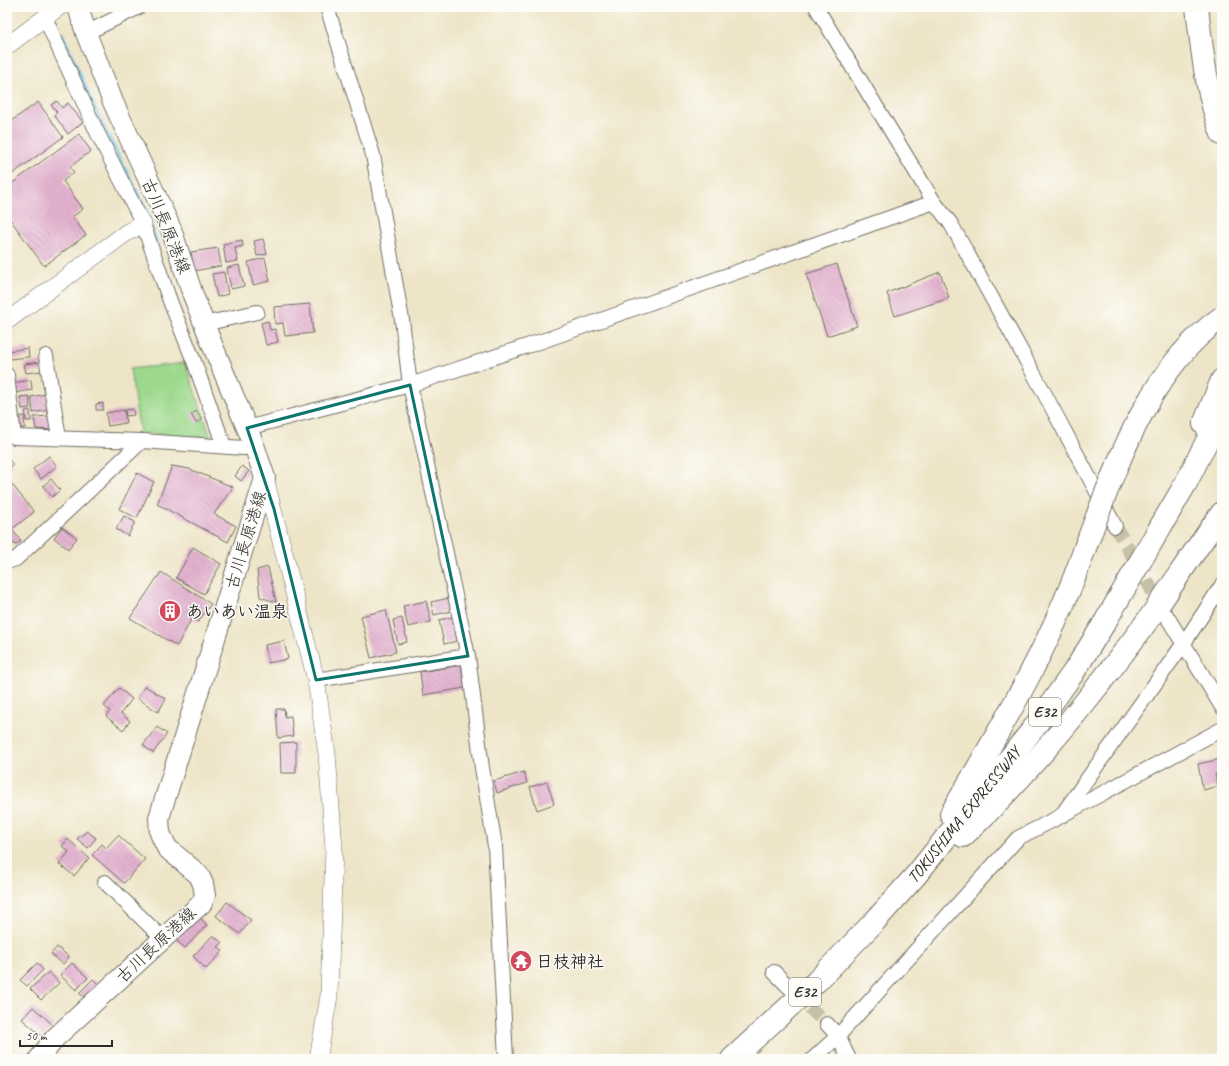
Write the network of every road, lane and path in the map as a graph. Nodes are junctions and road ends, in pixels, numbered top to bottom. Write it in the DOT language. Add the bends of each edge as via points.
graph roads {
  1 [pos="59,7"];
  2 [pos="78,7"];
  3 [pos="140,7"];
  4 [pos="327,7"];
  5 [pos="816,7"];
  6 [pos="1198,7"];
  7 [pos="45,18"];
  8 [pos="86,33"];
  9 [pos="7,46"];
  10 [pos="1222,134"];
  11 [pos="934,202"];
  12 [pos="143,224"];
  13 [pos="257,312"];
  14 [pos="1222,317"];
  15 [pos="7,320"];
  16 [pos="204,324"];
  17 [pos="46,356"];
  18 [pos="7,375"];
  19 [pos="1222,380"];
  20 [pos="410,385"];
  21 [pos="1222,411"];
  22 [pos="251,437"];
  23 [pos="59,438"];
  24 [pos="142,441"];
  25 [pos="224,446"];
  26 [pos="265,478"];
  27 [pos="1222,513"];
  28 [pos="1115,526"];
  29 [pos="1155,537"];
  30 [pos="7,562"];
  31 [pos="1222,585"];
  32 [pos="1166,615"];
  33 [pos="1184,643"];
  34 [pos="468,656"];
  35 [pos="316,680"];
  36 [pos="1222,706"];
  37 [pos="1222,729"];
  38 [pos="1061,816"];
  39 [pos="917,874"];
  40 [pos="105,882"];
  41 [pos="875,920"];
  42 [pos="163,939"];
  43 [pos="774,972"];
  44 [pos="790,988"];
  45 [pos="827,1024"];
  46 [pos="838,1036"];
  47 [pos="39,1059"];
  48 [pos="318,1059"];
  49 [pos="506,1059"];
  50 [pos="732,1059"];
  51 [pos="813,1059"];
  52 [pos="849,1059"];
  1 -- 7 [label="street"];
  2 -- 8 [label="main road, 古川長原港線"];
  3 -- 8 [label="street"];
  4 -- 20 [label="street" via="373,155 401,313"];
  5 -- 11 [label="street"];
  6 -- 10 [label="highway" via="1206,78"];
  7 -- 9 [label="street"];
  7 -- 12 [label="street" via="97,132"];
  8 -- 16 [label="main road, 古川長原港線" via="125,130 171,229"];
  11 -- 20 [label="street"];
  11 -- 28 [label="street" via="951,224 1038,380"];
  12 -- 15 [label="street" via="126,233"];
  12 -- 25 [label="street"];
  13 -- 16 [label="street"];
  14 -- 39 [label="highway, bridge" via="1175,361 1160,380 1144,409 1123,453 1076,575 1029,678"];
  16 -- 22 [label="main road, 古川長原港線"];
  17 -- 23 [label="street"];
  18 -- 23 [label="street" via="14,437"];
  19 -- 29 [label="highway, TOKUSHIMA EXPRESSWAY / E32"];
  20 -- 22 [label="street"];
  20 -- 34 [label="street"];
  21 -- 29 [label="highway, TOKUSHIMA EXPRESSWAY / E32" via="1186,483"];
  22 -- 25 [label="street" via="244,448"];
  22 -- 26 [label="main road, 古川長原港線"];
  23 -- 24 [label="street"];
  24 -- 25 [label="street"];
  24 -- 30 [label="street" via="16,559"];
  26 -- 35 [label="street"];
  26 -- 42 [label="main road, 古川長原港線" via="159,818 160,833 167,848 199,876 205,895 202,902"];
  27 -- 41 [label="highway" via="1153,612 1076,712 1025,772"];
  29 -- 39 [label="highway, TOKUSHIMA EXPRESSWAY / E32" via="1073,673 1033,729"];
  31 -- 33 [label="street"];
  32 -- 33 [label="street"];
  33 -- 36 [label="street"];
  33 -- 38 [label="street"];
  34 -- 35 [label="street"];
  34 -- 49 [label="street" via="495,846"];
  35 -- 48 [label="street" via="327,754 334,848 329,996"];
  37 -- 38 [label="street"];
  38 -- 46 [label="street" via="1018,838"];
  39 -- 41 [label="highway, TOKUSHIMA EXPRESSWAY / E32"];
  40 -- 42 [label="street"];
  41 -- 50 [label="highway, TOKUSHIMA EXPRESSWAY / E32" via="817,981"];
  42 -- 47 [label="main road, 古川長原港線" via="55,1038"];
  43 -- 44 [label="street"];
  45 -- 46 [label="street"];
  46 -- 51 [label="street"];
  46 -- 52 [label="street"];
}
